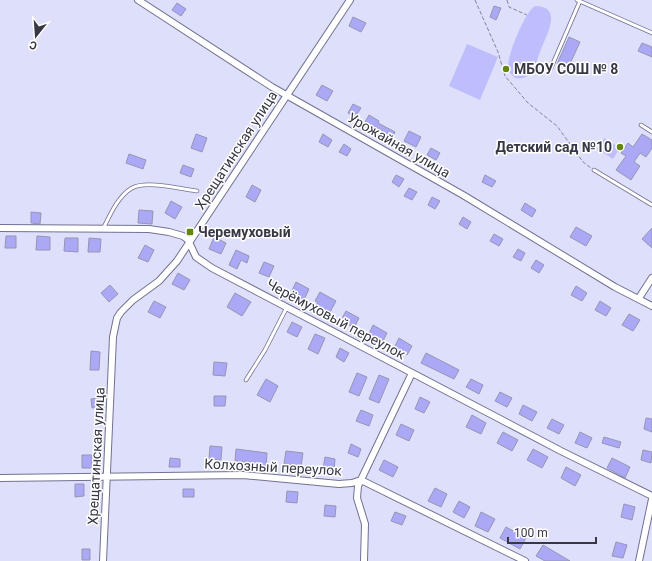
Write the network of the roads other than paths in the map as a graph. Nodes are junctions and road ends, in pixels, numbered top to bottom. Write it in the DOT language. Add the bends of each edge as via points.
graph roads {
  1 [pos="138,0"];
  2 [pos="350,0"];
  3 [pos="579,0"];
  4 [pos="652,33"];
  5 [pos="551,68"];
  6 [pos="286,94"];
  7 [pos="641,125"];
  8 [pos="652,132"];
  9 [pos="594,170"];
  10 [pos="197,191"];
  11 [pos="652,206"];
  12 [pos="0,228"];
  13 [pos="103,229"];
  14 [pos="189,244"];
  15 [pos="652,278"];
  16 [pos="639,298"];
  17 [pos="652,306"];
  18 [pos="287,307"];
  19 [pos="412,372"];
  20 [pos="246,380"];
  21 [pos="107,476"];
  22 [pos="0,478"];
  23 [pos="361,480"];
  24 [pos="652,497"];
  25 [pos="103,561"];
  26 [pos="364,561"];
  27 [pos="525,561"];
  28 [pos="639,561"];
  1 -- 6 [label="street, Урожайная улица" via="211,49"];
  2 -- 6 [label="street, Хрещатинская улица"];
  3 -- 4 [label="lane"];
  3 -- 5 [label="lane"];
  6 -- 14 [label="street, Хрещатинская улица"];
  6 -- 16 [label="street, Урожайная улица" via="463,195 615,287"];
  7 -- 8 [label="lane"];
  9 -- 11 [label="lane"];
  10 -- 13 [label="lane" via="149,185 132,188 123,196"];
  12 -- 13 [label="street, Черёмуховый переулок"];
  13 -- 14 [label="street, Черёмуховый переулок" via="149,229 169,232 183,236"];
  14 -- 18 [label="street, Черёмуховый переулок" via="202,262"];
  14 -- 21 [label="street, Хрещатинская улица" via="170,271 133,300 117,318 113,337"];
  15 -- 16 [label="street"];
  16 -- 17 [label="street, Урожайная улица"];
  18 -- 19 [label="street, Черёмуховый переулок"];
  18 -- 20 [label="lane"];
  19 -- 23 [label="street"];
  19 -- 24 [label="street, Черёмуховый переулок"];
  21 -- 22 [label="street, Колхозный переулок"];
  21 -- 23 [label="street, Колхозный переулок" via="243,474 339,484"];
  21 -- 25 [label="street, Хрещатинская улица"];
  23 -- 26 [label="street" via="357,492 365,524"];
  23 -- 27 [label="street, Колхозный переулок"];
  24 -- 28 [label="street"];
}
